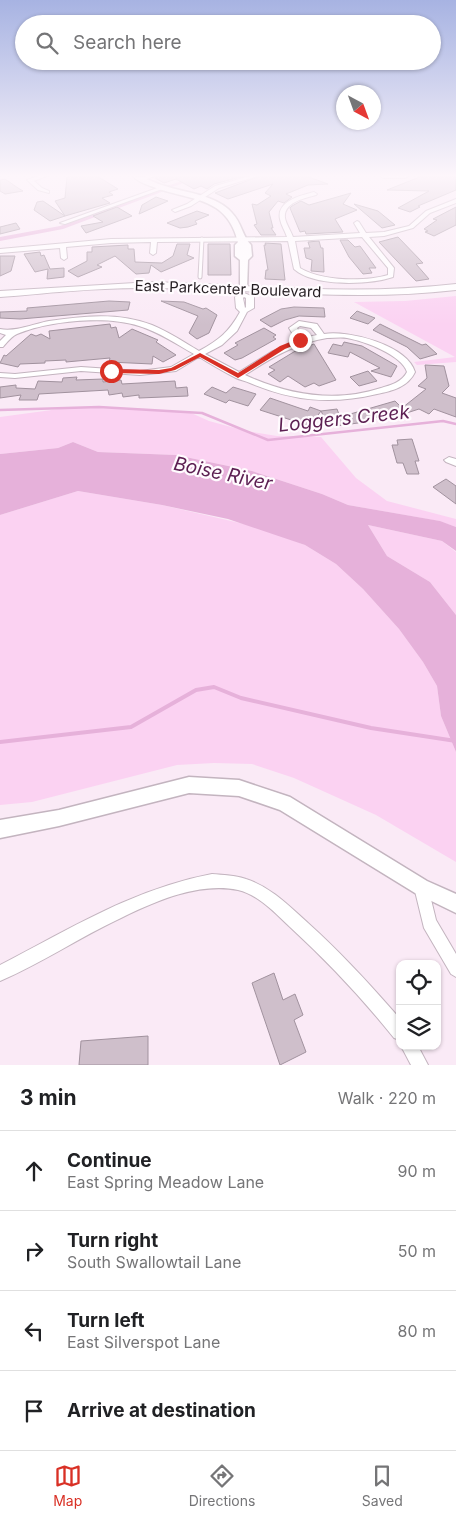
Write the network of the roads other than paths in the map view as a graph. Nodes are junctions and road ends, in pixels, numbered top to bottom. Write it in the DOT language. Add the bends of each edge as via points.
graph roads {
  1 [pos="239,226"];
  2 [pos="286,226"];
  3 [pos="358,226"];
  4 [pos="413,226"];
  5 [pos="364,235"];
  6 [pos="202,239"];
  7 [pos="291,239"];
  8 [pos="154,240"];
  9 [pos="242,240"];
  10 [pos="63,245"];
  11 [pos="0,251"];
  12 [pos="153,253"];
  13 [pos="64,258"];
  14 [pos="200,277"];
  15 [pos="456,287"];
  16 [pos="244,291"];
  17 [pos="0,294"];
  18 [pos="0,331"];
  19 [pos="11,334"];
  20 [pos="322,336"];
  21 [pos="300,340"];
  22 [pos="0,345"];
  23 [pos="200,355"];
  24 [pos="0,375"];
  25 [pos="238,376"];
  26 [pos="0,829"];
  27 [pos="422,887"];
  28 [pos="456,904"];
  29 [pos="456,969"];
  30 [pos="0,973"];
  31 [pos="396,1027"];
  32 [pos="411,1050"];
  33 [pos="420,1065"];
  1 -- 9 [label="street"];
  2 -- 7 [label="street"];
  3 -- 5 [label="street"];
  4 -- 5 [label="street" via="391,233"];
  5 -- 7 [label="street"];
  5 -- 7 [label="street" via="391,268 391,276 377,280 304,275 297,270"];
  6 -- 8 [label="street"];
  6 -- 9 [label="street"];
  6 -- 14 [label="lane"];
  7 -- 9 [label="street"];
  8 -- 10 [label="street"];
  8 -- 12 [label="street"];
  9 -- 16 [label="street" via="247,245 248,256 244,258"];
  10 -- 11 [label="street"];
  10 -- 13 [label="street"];
  15 -- 16 [label="main road, East Parkcenter Boulevard" via="394,294"];
  16 -- 17 [label="main road, East Parkcenter Boulevard" via="151,285"];
  16 -- 23 [label="street" via="250,297 250,308 244,311 234,329 220,343"];
  18 -- 19 [label="street"];
  19 -- 22 [label="street"];
  19 -- 23 [label="street" via="38,325 129,321 160,330"];
  20 -- 21 [label="street"];
  20 -- 21 [label="street" via="309,324 299,323 293,328"];
  20 -- 25 [label="street" via="359,338 378,345 410,366 409,377 402,383 364,396 341,400 309,398 252,383"];
  21 -- 25 [label="street"];
  23 -- 24 [label="street" via="159,372 81,369"];
  23 -- 25 [label="street"];
  26 -- 27 [label="street" via="59,818 189,785 239,788 284,803"];
  27 -- 28 [label="street"];
  27 -- 29 [label="street" via="430,923"];
  30 -- 31 [label="street" via="145,898 212,881 236,882 258,890 298,924 371,995"];
  32 -- 33 [label="street"];
}
